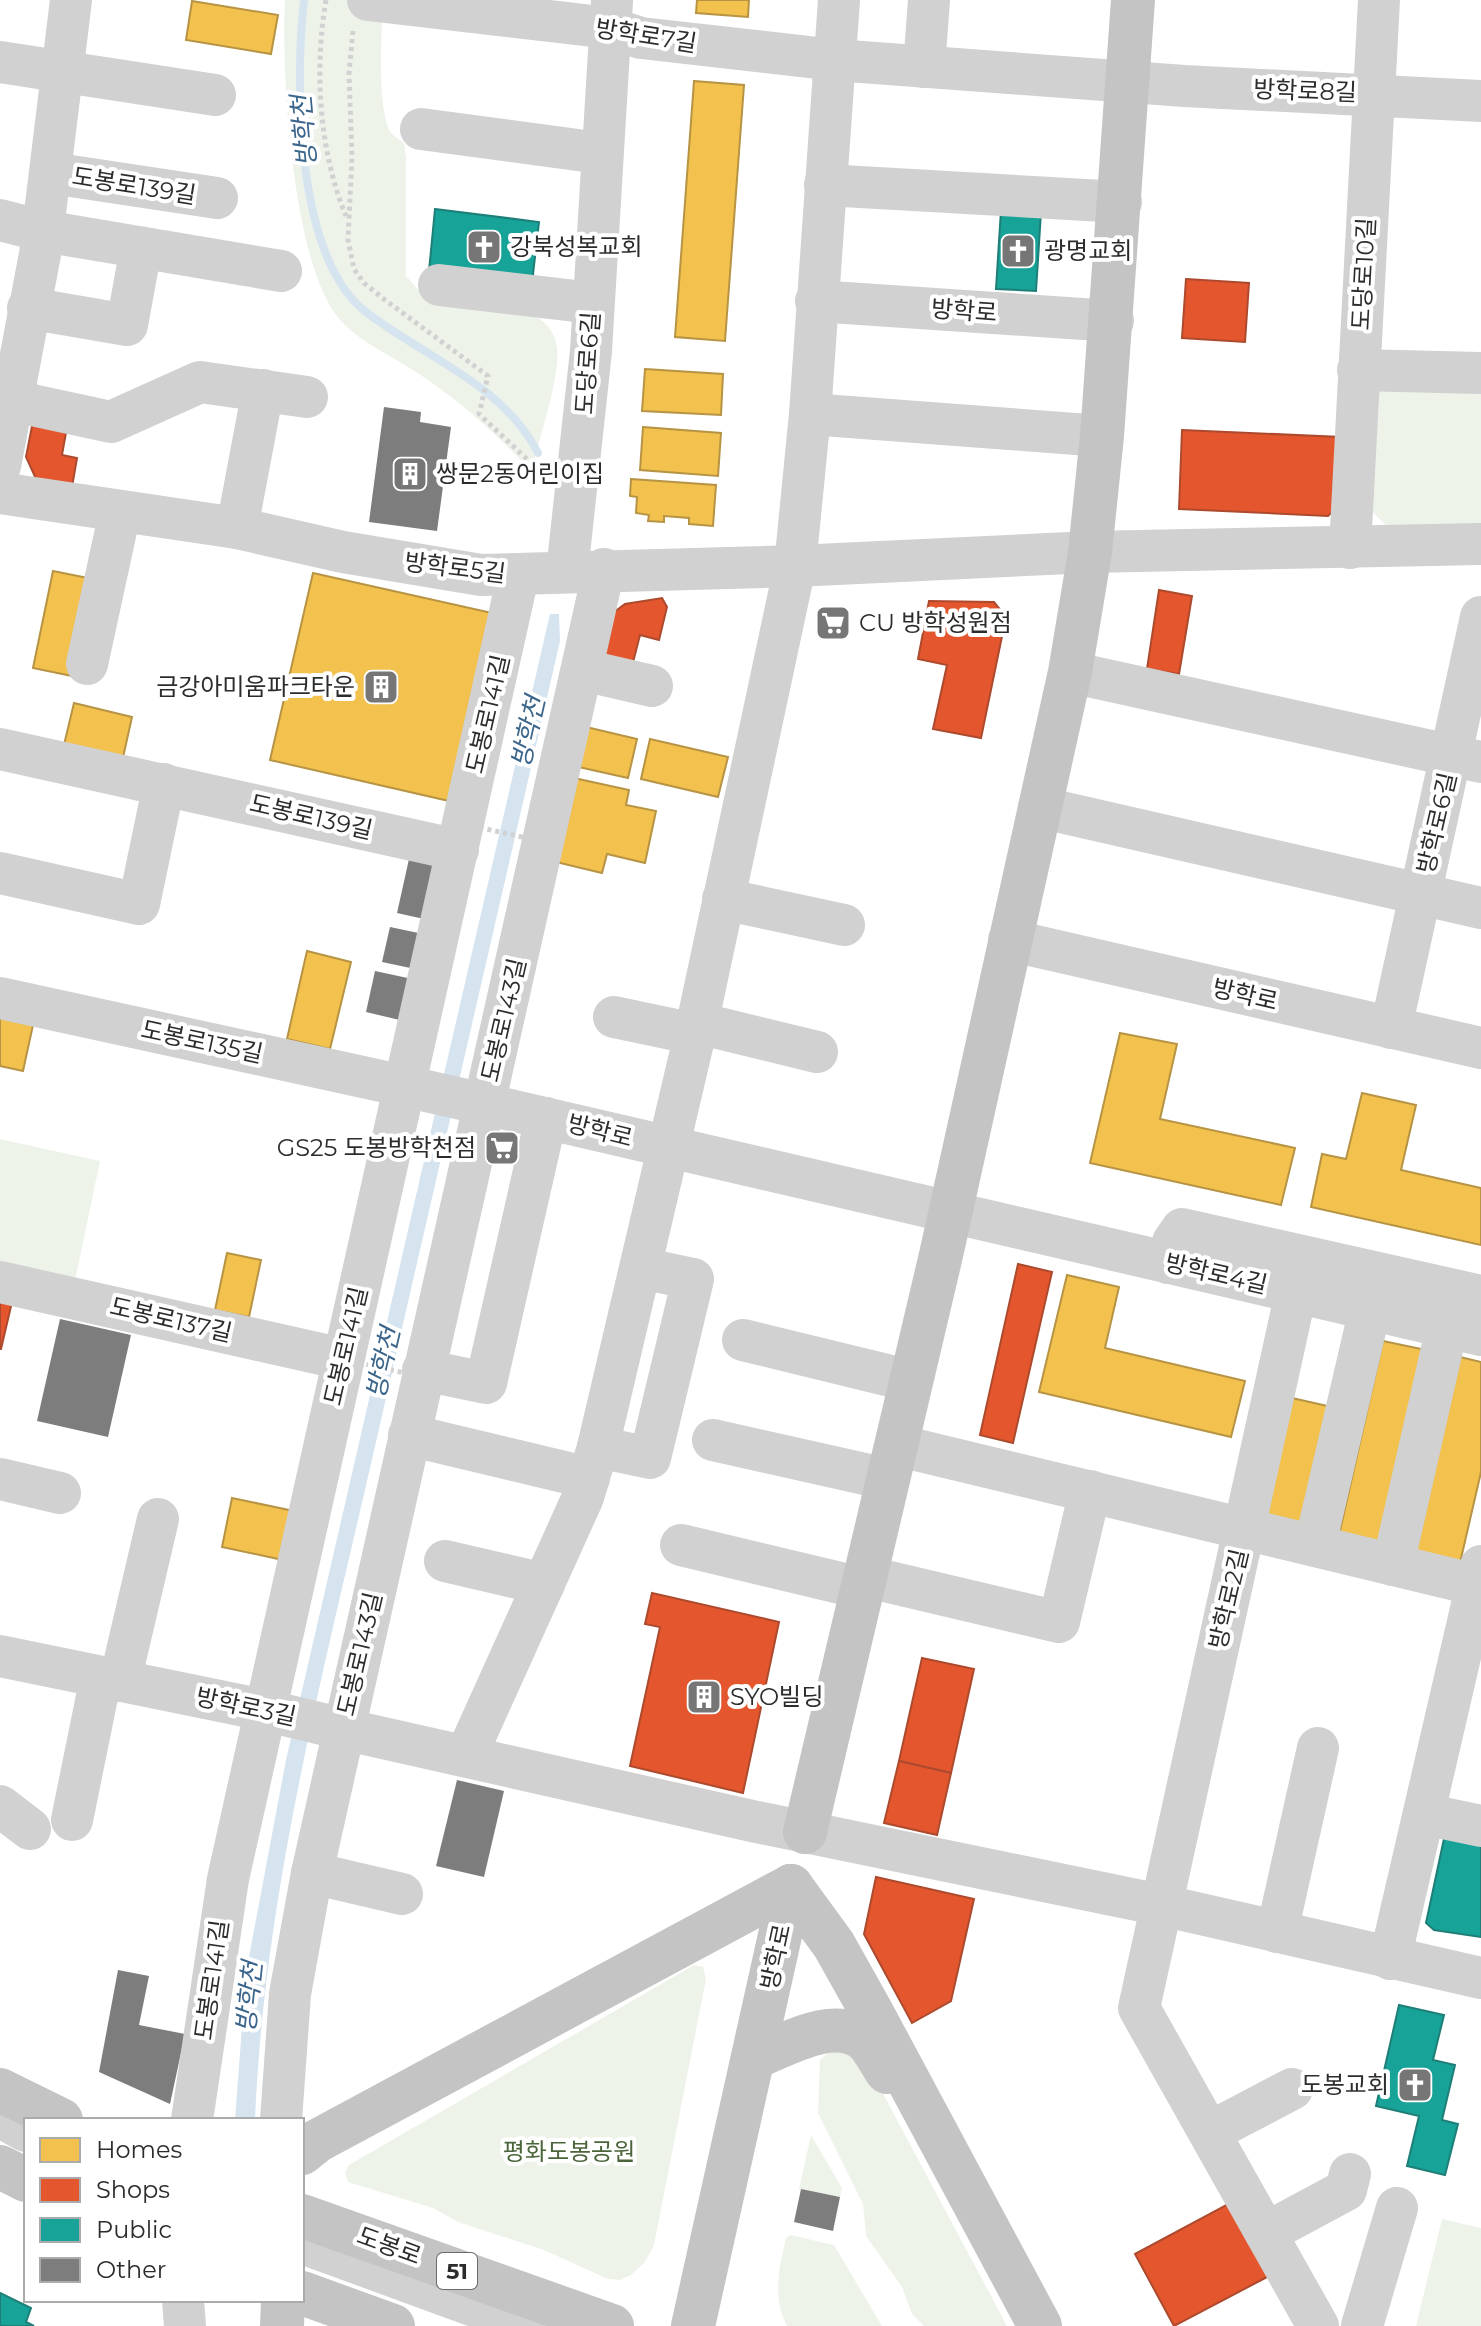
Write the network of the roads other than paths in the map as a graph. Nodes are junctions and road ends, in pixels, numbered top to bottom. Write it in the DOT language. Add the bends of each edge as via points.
graph roads {
  1 [pos="71,0"];
  2 [pos="839,0"];
  3 [pos="929,0"];
  4 [pos="1133,0"];
  5 [pos="1379,0"];
  6 [pos="360,14"];
  7 [pos="611,14"];
  8 [pos="835,60"];
  9 [pos="0,62"];
  10 [pos="924,67"];
  11 [pos="64,72"];
  12 [pos="1129,82"];
  13 [pos="1374,93"];
  14 [pos="215,95"];
  15 [pos="1481,101"];
  16 [pos="421,129"];
  17 [pos="600,153"];
  18 [pos="51,173"];
  19 [pos="825,185"];
  20 [pos="217,198"];
  21 [pos="1121,202"];
  22 [pos="0,220"];
  23 [pos="43,231"];
  24 [pos="141,248"];
  25 [pos="281,271"];
  26 [pos="439,285"];
  27 [pos="816,301"];
  28 [pos="593,303"];
  29 [pos="28,308"];
  30 [pos="1113,321"];
  31 [pos="1358,370"];
  32 [pos="1481,373"];
  33 [pos="263,390"];
  34 [pos="6,394"];
  35 [pos="307,397"];
  36 [pos="810,414"];
  37 [pos="1102,436"];
  38 [pos="0,466"];
  39 [pos="0,493"];
  40 [pos="120,512"];
  41 [pos="237,528"];
  42 [pos="1481,544"];
  43 [pos="1350,548"];
  44 [pos="1090,552"];
  45 [pos="795,566"];
  46 [pos="585,570"];
  47 [pos="516,589"];
  48 [pos="1481,617"];
  49 [pos="87,664"];
  50 [pos="583,670"];
  51 [pos="1070,672"];
  52 [pos="652,686"];
  53 [pos="0,749"];
  54 [pos="1467,759"];
  55 [pos="164,784"];
  56 [pos="1039,807"];
  57 [pos="461,837"];
  58 [pos="0,873"];
  59 [pos="1421,894"];
  60 [pos="723,899"];
  61 [pos="1481,908"];
  62 [pos="844,925"];
  63 [pos="1009,940"];
  64 [pos="0,998"];
  65 [pos="614,1017"];
  66 [pos="1391,1028"];
  67 [pos="696,1029"];
  68 [pos="1481,1048"];
  69 [pos="817,1052"];
  70 [pos="404,1086"];
  71 [pos="484,1104"];
  72 [pos="546,1118"];
  73 [pos="669,1149"];
  74 [pos="950,1213"];
  75 [pos="1168,1263"];
  76 [pos="0,1282"];
  77 [pos="1296,1292"];
  78 [pos="1481,1296"];
  79 [pos="1370,1309"];
  80 [pos="1464,1331"];
  81 [pos="743,1340"];
  82 [pos="343,1359"];
  83 [pos="422,1373"];
  84 [pos="911,1381"];
  85 [pos="409,1435"];
  86 [pos="713,1440"];
  87 [pos="593,1462"];
  88 [pos="892,1462"];
  89 [pos="0,1479"];
  90 [pos="1090,1491"];
  91 [pos="60,1493"];
  92 [pos="158,1519"];
  93 [pos="1244,1529"];
  94 [pos="681,1545"];
  95 [pos="1315,1545"];
  96 [pos="445,1561"];
  97 [pos="1393,1565"];
  98 [pos="1480,1579"];
  99 [pos="862,1582"];
  100 [pos="544,1584"];
  101 [pos="0,1656"];
  102 [pos="111,1679"];
  103 [pos="1465,1708"];
  104 [pos="264,1710"];
  105 [pos="343,1729"];
  106 [pos="1318,1748"];
  107 [pos="466,1756"];
  108 [pos="1424,1814"];
  109 [pos="72,1820"];
  110 [pos="1481,1826"];
  111 [pos="805,1832"];
  112 [pos="312,1873"];
  113 [pos="791,1886"];
  114 [pos="402,1894"];
  115 [pos="1161,1905"];
  116 [pos="1277,1932"];
  117 [pos="1390,1959"];
  118 [pos="1481,1978"];
  119 [pos="753,2058"];
  120 [pos="1292,2089"];
  121 [pos="0,2090"];
  122 [pos="0,2117"];
  123 [pos="57,2118"];
  124 [pos="192,2118"];
  125 [pos="281,2118"];
  126 [pos="0,2130"];
  127 [pos="24,2130"];
  128 [pos="1210,2132"];
  129 [pos="24,2141"];
  130 [pos="304,2151"];
  131 [pos="0,2167"];
  132 [pos="1350,2174"];
  133 [pos="24,2179"];
  134 [pos="1397,2208"];
  135 [pos="304,2217"];
  136 [pos="1266,2233"];
  137 [pos="304,2244"];
  138 [pos="304,2261"];
  139 [pos="304,2294"];
  140 [pos="183,2302"];
  141 [pos="283,2302"];
  142 [pos="185,2326"];
  143 [pos="282,2326"];
  144 [pos="393,2326"];
  145 [pos="489,2326"];
  146 [pos="529,2326"];
  147 [pos="612,2326"];
  148 [pos="693,2326"];
  149 [pos="1023,2326"];
  150 [pos="1040,2326"];
  151 [pos="1318,2326"];
  152 [pos="1362,2326"];
  1 -- 11 [label="street, 도봉로139길"];
  2 -- 8 [label="street"];
  3 -- 10 [label="street"];
  4 -- 12 [label="main road, 방학로"];
  5 -- 13 [label="street, 도당로10길"];
  6 -- 7 [label="street, 방학로7길"];
  7 -- 8 [label="street, 방학로7길" via="641,38"];
  7 -- 17 [label="street, 도당로6길"];
  8 -- 10 [label="street, 방학로7길"];
  8 -- 19 [label="street"];
  9 -- 11 [label="street"];
  10 -- 12 [label="street, 방학로7길"];
  11 -- 14 [label="street"];
  11 -- 18 [label="street, 도봉로139길"];
  12 -- 13 [label="street, 방학로8길"];
  12 -- 21 [label="main road, 방학로"];
  13 -- 15 [label="street, 방학로8길"];
  13 -- 31 [label="street, 도당로10길"];
  16 -- 17 [label="street"];
  17 -- 28 [label="street, 도당로6길"];
  18 -- 20 [label="street, 도봉로139길"];
  18 -- 23 [label="street, 도봉로139길"];
  19 -- 21 [label="street"];
  19 -- 27 [label="street"];
  21 -- 30 [label="main road, 방학로"];
  22 -- 23 [label="street"];
  23 -- 24 [label="street"];
  23 -- 29 [label="street, 도봉로139길"];
  24 -- 25 [label="street"];
  24 -- 29 [label="street" via="127,325"];
  26 -- 28 [label="street"];
  27 -- 30 [label="street, 방학로"];
  27 -- 36 [label="street"];
  28 -- 46 [label="street, 도당로6길" via="585,411"];
  29 -- 34 [label="street, 도봉로139길"];
  30 -- 37 [label="main road, 방학로"];
  31 -- 32 [label="street"];
  31 -- 43 [label="street, 도당로10길"];
  33 -- 34 [label="street" via="200,382 111,422"];
  33 -- 35 [label="street"];
  33 -- 41 [label="street"];
  34 -- 38 [label="street, 도봉로139길"];
  36 -- 37 [label="street"];
  36 -- 45 [label="street"];
  37 -- 44 [label="main road, 방학로"];
  39 -- 40 [label="street, 방학로5길"];
  40 -- 41 [label="street, 방학로5길"];
  40 -- 49 [label="street"];
  41 -- 47 [label="street, 방학로5길" via="481,575"];
  42 -- 43 [label="street"];
  43 -- 44 [label="street"];
  44 -- 45 [label="street, 방학로5길"];
  44 -- 51 [label="main road, 방학로"];
  45 -- 46 [label="street, 방학로5길"];
  45 -- 60 [label="street"];
  46 -- 47 [label="street, 방학로5길"];
  46 -- 50 [label="street, 도봉로143길"];
  47 -- 57 [label="street, 도봉로141길"];
  48 -- 54 [label="street, 방학로6길"];
  50 -- 52 [label="street"];
  50 -- 71 [label="street, 도봉로143길"];
  51 -- 54 [label="street"];
  51 -- 56 [label="main road, 방학로"];
  53 -- 55 [label="street, 도봉로139길"];
  54 -- 59 [label="street, 방학로6길"];
  55 -- 57 [label="street, 도봉로139길"];
  55 -- 58 [label="street" via="139,904"];
  56 -- 59 [label="street"];
  56 -- 63 [label="main road, 방학로"];
  57 -- 70 [label="street, 도봉로141길"];
  59 -- 61 [label="street"];
  59 -- 66 [label="street, 방학로6길"];
  60 -- 62 [label="street"];
  60 -- 67 [label="street"];
  63 -- 66 [label="street, 방학로"];
  63 -- 74 [label="main road, 방학로"];
  64 -- 70 [label="street, 도봉로135길"];
  65 -- 67 [label="street"];
  66 -- 68 [label="street, 방학로"];
  67 -- 69 [label="street"];
  67 -- 73 [label="street"];
  70 -- 71 [label="street, 도봉로135길, bridge"];
  70 -- 82 [label="street, 도봉로141길"];
  71 -- 72 [label="street, 방학로"];
  71 -- 83 [label="street, 도봉로143길"];
  72 -- 73 [label="street, 방학로"];
  72 -- 83 [label="street" via="486,1383"];
  73 -- 74 [label="street, 방학로"];
  73 -- 87 [label="street"];
  74 -- 75 [label="street, 방학로4길"];
  74 -- 84 [label="main road, 방학로"];
  75 -- 77 [label="street, 방학로4길"];
  75 -- 78 [label="street" via="1182,1229"];
  76 -- 82 [label="street, 도봉로137길"];
  77 -- 79 [label="street, 방학로4길"];
  77 -- 93 [label="street, 방학로2길"];
  79 -- 80 [label="street, 방학로4길"];
  79 -- 95 [label="street"];
  80 -- 97 [label="street"];
  81 -- 84 [label="street"];
  82 -- 104 [label="street, 도봉로141길"];
  83 -- 85 [label="street, 도봉로143길"];
  84 -- 88 [label="main road, 방학로"];
  85 -- 87 [label="street"];
  85 -- 105 [label="street, 도봉로143길"];
  86 -- 88 [label="street"];
  87 -- 100 [label="street"];
  88 -- 90 [label="street"];
  88 -- 99 [label="main road, 방학로"];
  89 -- 91 [label="street"];
  90 -- 93 [label="street"];
  90 -- 99 [label="street" via="1059,1622"];
  92 -- 102 [label="street"];
  93 -- 95 [label="street"];
  93 -- 115 [label="street, 방학로2길"];
  94 -- 99 [label="street"];
  95 -- 97 [label="street"];
  96 -- 100 [label="street"];
  97 -- 98 [label="street"];
  98 -- 103 [label="street"];
  99 -- 111 [label="main road, 방학로"];
  100 -- 107 [label="street"];
  101 -- 102 [label="street, 방학로3길"];
  102 -- 104 [label="street, 방학로3길"];
  102 -- 109 [label="street"];
  103 -- 108 [label="street"];
  104 -- 105 [label="street, 방학로3길, bridge"];
  104 -- 124 [label="street, 도봉로141길" via="228,1879"];
  105 -- 107 [label="street, 방학로3길"];
  105 -- 112 [label="street, 도봉로143길"];
  106 -- 116 [label="street"];
  107 -- 111 [label="street, 방학로3길"];
  108 -- 110 [label="street"];
  108 -- 117 [label="street"];
  111 -- 113 [label="street, 방학로"];
  111 -- 115 [label="street"];
  112 -- 114 [label="street"];
  112 -- 125 [label="street, 도봉로143길" via="290,1994"];
  113 -- 119 [label="main road, 방학로"];
  113 -- 130 [label="main road"];
  113 -- 150 [label="main road" via="834,1945"];
  115 -- 116 [label="street"];
  115 -- 128 [label="street, 방학로2길" via="1139,2008"];
  116 -- 117 [label="street"];
  117 -- 118 [label="street"];
  119 -- 148 [label="main road, 방학로"];
  119 -- 149 [label="main road" via="835,2030 866,2041"];
  120 -- 128 [label="street"];
  121 -- 123 [label="main road"];
  122 -- 127 [label="street"];
  126 -- 129 [label="street"];
  128 -- 136 [label="street, 방학로2길"];
  131 -- 133 [label="main road"];
  132 -- 136 [label="street" via="1346,2190"];
  134 -- 152 [label="street"];
  135 -- 147 [label="main road, 도봉로 / 51"];
  136 -- 151 [label="street, 방학로2길"];
  137 -- 146 [label="street"];
  138 -- 145 [label="street"];
  139 -- 144 [label="main road"];
  140 -- 142 [label="street"];
  141 -- 143 [label="main road"];
}
